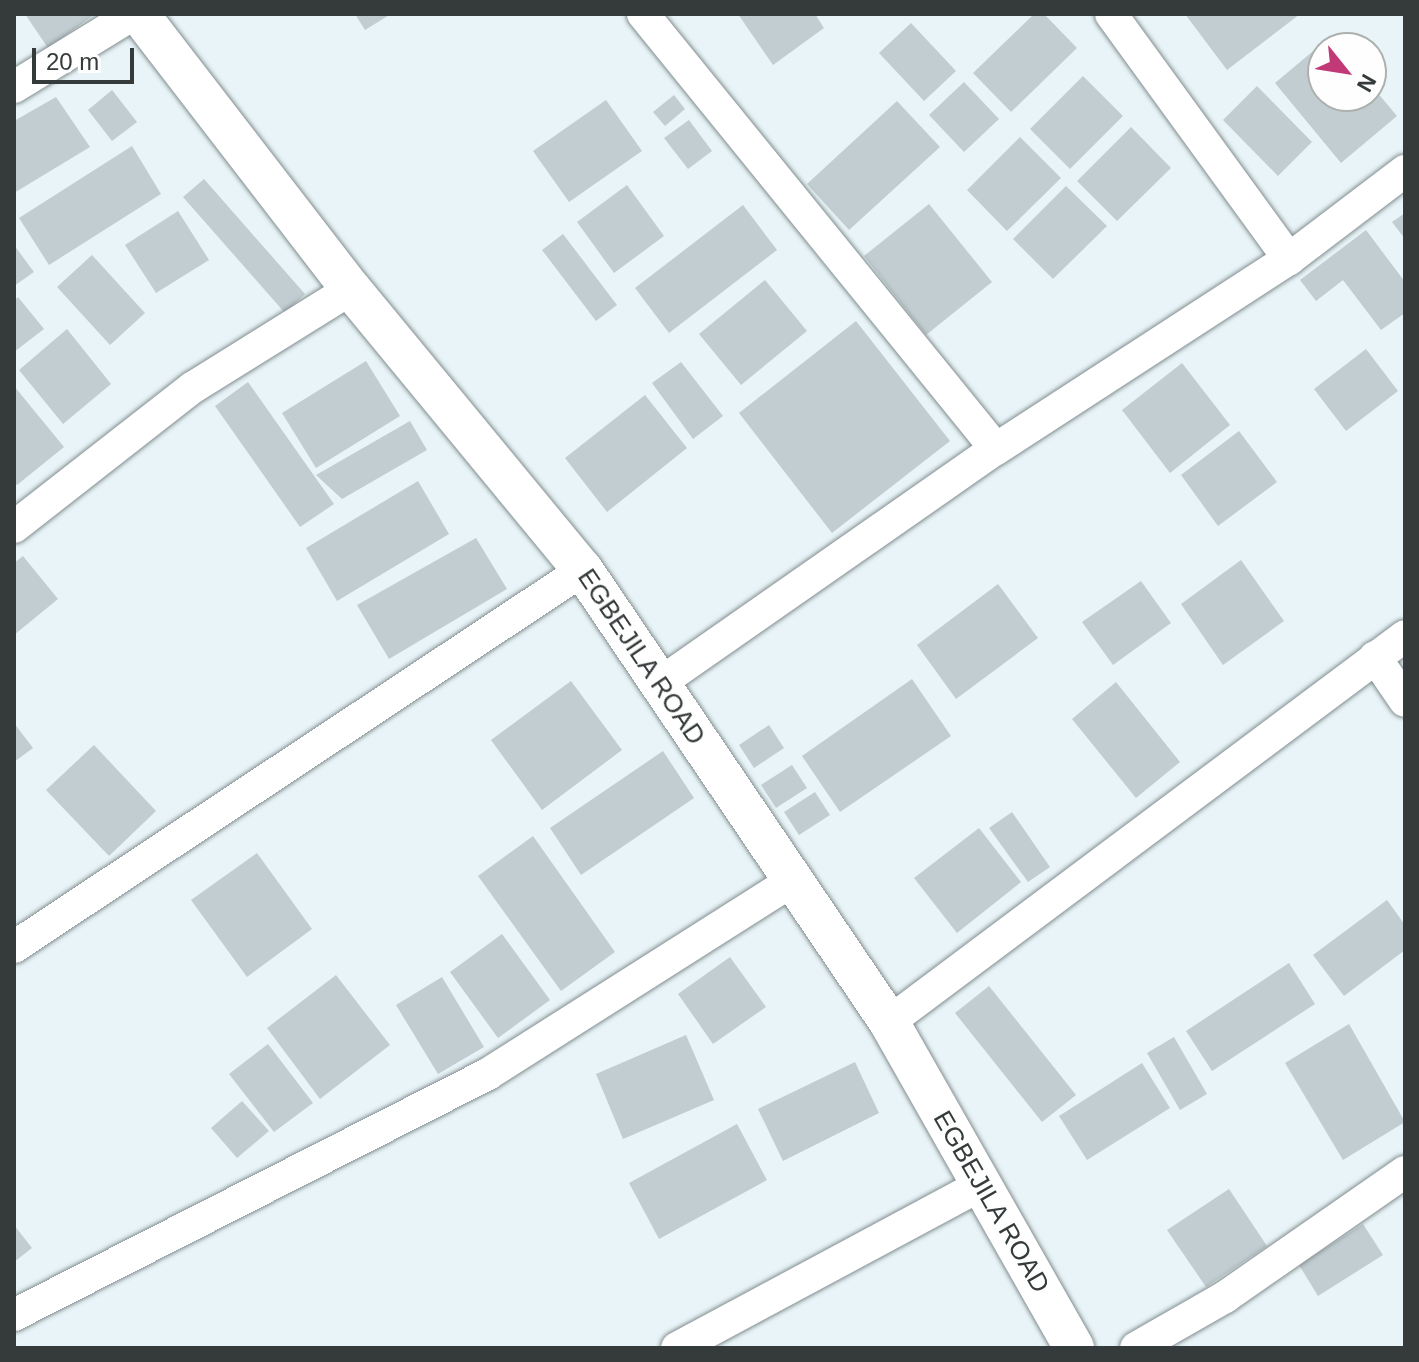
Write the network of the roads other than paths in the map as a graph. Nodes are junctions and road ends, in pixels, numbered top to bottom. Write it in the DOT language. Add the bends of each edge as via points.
graph roads {
  1 [pos="136,14"];
  2 [pos="643,14"];
  3 [pos="1111,14"];
  4 [pos="14,87"];
  5 [pos="1405,171"];
  6 [pos="1289,259"];
  7 [pos="351,289"];
  8 [pos="996,449"];
  9 [pos="14,527"];
  10 [pos="583,570"];
  11 [pos="1405,636"];
  12 [pos="1375,657"];
  13 [pos="660,683"];
  14 [pos="1405,701"];
  15 [pos="790,882"];
  16 [pos="14,947"];
  17 [pos="889,1022"];
  18 [pos="1405,1172"];
  19 [pos="981,1185"];
  20 [pos="14,1315"];
  21 [pos="677,1348"];
  22 [pos="1074,1348"];
  23 [pos="1136,1348"];
  1 -- 4 [label="street"];
  1 -- 7 [label="street, EGBEJILA ROAD"];
  2 -- 8 [label="street"];
  3 -- 6 [label="street"];
  5 -- 6 [label="street"];
  6 -- 8 [label="street"];
  7 -- 9 [label="street" via="192,388"];
  7 -- 10 [label="street, EGBEJILA ROAD"];
  8 -- 13 [label="street"];
  10 -- 13 [label="street, EGBEJILA ROAD"];
  10 -- 16 [label="street"];
  11 -- 12 [label="street"];
  12 -- 14 [label="street"];
  12 -- 17 [label="street"];
  13 -- 15 [label="street, EGBEJILA ROAD"];
  15 -- 17 [label="street, EGBEJILA ROAD"];
  15 -- 20 [label="street" via="488,1074"];
  17 -- 19 [label="street, EGBEJILA ROAD"];
  18 -- 23 [label="street" via="1225,1297"];
  19 -- 21 [label="street"];
  19 -- 22 [label="street, EGBEJILA ROAD"];
}
